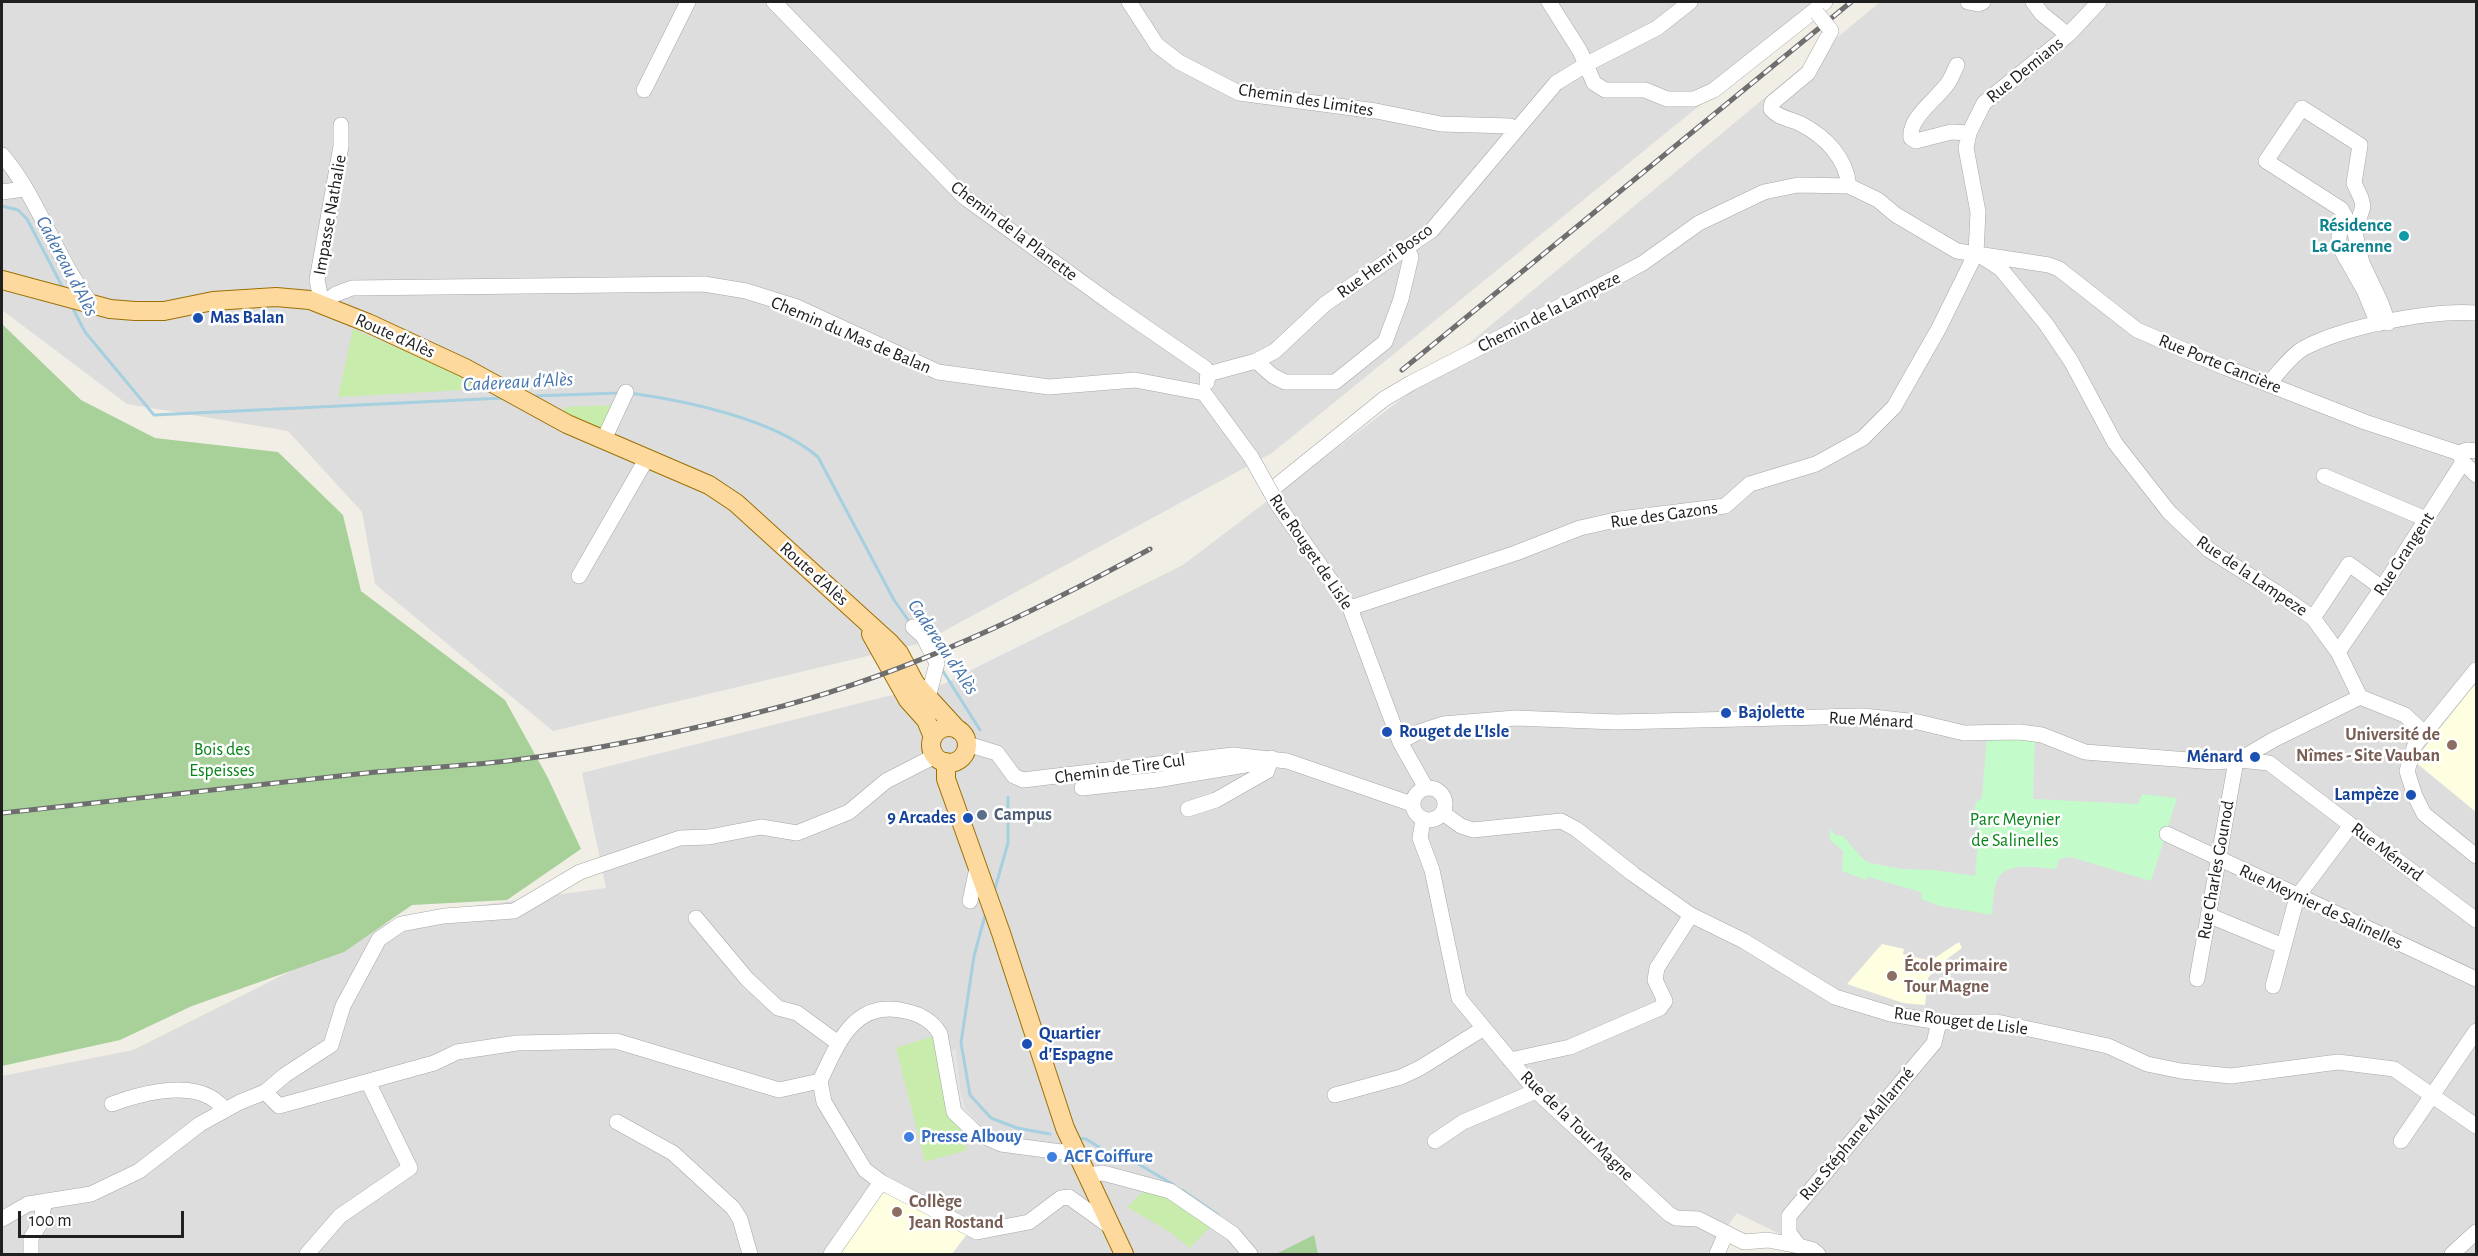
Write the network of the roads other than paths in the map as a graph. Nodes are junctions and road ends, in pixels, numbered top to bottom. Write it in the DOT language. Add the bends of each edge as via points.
graph roads {
  1 [pos="688,2"];
  2 [pos="774,2"];
  3 [pos="1130,2"];
  4 [pos="1549,2"];
  5 [pos="1690,2"];
  6 [pos="1968,2"];
  7 [pos="1983,2"];
  8 [pos="2033,2"];
  9 [pos="2099,2"];
  10 [pos="1819,8"];
  11 [pos="2068,34"];
  12 [pos="1587,64"];
  13 [pos="1957,65"];
  14 [pos="644,90"];
  15 [pos="341,125"];
  16 [pos="1516,129"];
  17 [pos="1969,133"];
  18 [pos="2,155"];
  19 [pos="1849,186"];
  20 [pos="24,189"];
  21 [pos="2,192"];
  22 [pos="1407,248"];
  23 [pos="1976,253"];
  24 [pos="2,280"];
  25 [pos="84,301"];
  26 [pos="322,304"];
  27 [pos="2476,313"];
  28 [pos="2383,323"];
  29 [pos="1256,361"];
  30 [pos="1208,374"];
  31 [pos="2268,384"];
  32 [pos="626,392"];
  33 [pos="1204,393"];
  34 [pos="604,439"];
  35 [pos="2476,451"];
  36 [pos="647,458"];
  37 [pos="2461,458"];
  38 [pos="2476,475"];
  39 [pos="2324,476"];
  40 [pos="1270,491"];
  41 [pos="2426,519"];
  42 [pos="579,576"];
  43 [pos="2382,588"];
  44 [pos="1350,608"];
  45 [pos="861,617"];
  46 [pos="2313,618"];
  47 [pos="913,627"];
  48 [pos="2338,652"];
  49 [pos="2476,670"];
  50 [pos="2360,697"];
  51 [pos="928,698"];
  52 [pos="2424,733"];
  53 [pos="963,737"];
  54 [pos="1400,742"];
  55 [pos="2261,747"];
  56 [pos="938,752"];
  57 [pos="1271,758"];
  58 [pos="2237,761"];
  59 [pos="2269,763"];
  60 [pos="1082,788"];
  61 [pos="1425,788"];
  62 [pos="1412,804"];
  63 [pos="1188,809"];
  64 [pos="1443,813"];
  65 [pos="1422,820"];
  66 [pos="2351,825"];
  67 [pos="2167,834"];
  68 [pos="2476,856"];
  69 [pos="2218,859"];
  70 [pos="979,873"];
  71 [pos="2297,897"];
  72 [pos="970,901"];
  73 [pos="1691,915"];
  74 [pos="2208,915"];
  75 [pos="696,918"];
  76 [pos="2476,920"];
  77 [pos="2283,946"];
  78 [pos="2197,979"];
  79 [pos="2476,979"];
  80 [pos="2272,986"];
  81 [pos="1939,1022"];
  82 [pos="1484,1028"];
  83 [pos="2476,1031"];
  84 [pos="838,1043"];
  85 [pos="1510,1060"];
  86 [pos="820,1081"];
  87 [pos="368,1082"];
  88 [pos="266,1092"];
  89 [pos="1536,1092"];
  90 [pos="1335,1095"];
  91 [pos="2432,1095"];
  92 [pos="112,1104"];
  93 [pos="225,1109"];
  94 [pos="617,1122"];
  95 [pos="2476,1126"];
  96 [pos="1435,1141"];
  97 [pos="2402,1141"];
  98 [pos="1074,1149"];
  99 [pos="1087,1175"];
  100 [pos="881,1182"];
  101 [pos="45,1201"];
  102 [pos="2,1219"];
  103 [pos="1112,1228"];
  104 [pos="2476,1232"];
  105 [pos="1726,1233"];
  106 [pos="1799,1246"];
  107 [pos="31,1254"];
  108 [pos="306,1254"];
  109 [pos="750,1254"];
  110 [pos="831,1254"];
  111 [pos="1124,1254"];
  112 [pos="1250,1254"];
  113 [pos="1717,1254"];
  114 [pos="1818,1254"];
  115 [pos="2452,1254"];
  1 -- 14 [label="street"];
  2 -- 30 [label="street, Chemin de la Planette" via="964,197 1205,368"];
  3 -- 16 [label="street, Chemin des Limites" via="1157,45 1179,62 1239,93 1441,124"];
  4 -- 12 [label="street"];
  5 -- 12 [label="street" via="1657,28"];
  6 -- 7 [label="street"];
  8 -- 11 [label="street"];
  9 -- 11 [label="street, Rue Demians"];
  10 -- 12 [label="street" via="1714,90 1694,99 1667,99 1645,90 1605,90 1594,83"];
  10 -- 19 [label="street, bridge" via="1831,31 1808,73 1772,103 1771,109 1820,136 1847,169"];
  11 -- 17 [label="street, Rue Demians" via="1984,103"];
  12 -- 16 [label="street, Rue Henri Bosco" via="1556,83"];
  13 -- 17 [label="street" via="1948,83 1916,121 1911,138 1916,141 1951,132"];
  15 -- 26 [label="street, Impasse Nathalie" via="341,146 317,280"];
  16 -- 22 [label="street, Rue Henri Bosco" via="1432,230"];
  17 -- 23 [label="street, Rue Demians" via="1966,148 1978,212"];
  18 -- 20 [label="street"];
  19 -- 23 [label="street" via="1957,251"];
  19 -- 40 [label="street, Chemin de la Lampeze" via="1798,185 1764,192 1699,223 1643,263 1383,399"];
  20 -- 21 [label="street"];
  20 -- 25 [label="street"];
  22 -- 29 [label="street, Rue Henri Bosco" via="1324,304 1275,351"];
  22 -- 29 [label="street" via="1411,257 1385,342 1335,382 1285,382"];
  23 -- 31 [label="street, Rue Porte Cancière" via="2059,269 2138,330"];
  23 -- 44 [label="street, Rue des Gazons" via="1894,407 1863,438 1816,464 1750,484 1725,506 1580,528"];
  23 -- 46 [label="street, Rue de la Lampeze" via="2001,269 2046,324 2071,361 2115,443 2169,512 2209,550"];
  24 -- 25 [label="main road, Route d'Alès"];
  25 -- 26 [label="main road, Route d'Alès" via="135,311 276,297"];
  26 -- 33 [label="street, Chemin du Mas de Balan" via="352,288 704,284 746,291 797,307 938,372 1049,387 1135,380"];
  26 -- 34 [label="main road, Route d'Alès" via="465,368 567,424"];
  27 -- 28 [label="street"];
  28 -- 28 [label="street" via="2381,303 2362,263 2355,233 2363,206 2354,183 2360,145 2302,108 2266,161 2341,209 2345,216 2339,246"];
  28 -- 31 [label="street" via="2359,327 2302,349"];
  29 -- 30 [label="street, Rue Henri Bosco"];
  30 -- 33 [label="street"];
  31 -- 37 [label="street, Rue Porte Cancière"];
  32 -- 34 [label="street"];
  33 -- 40 [label="street, Rue Rouget de Lisle, bridge" via="1251,457"];
  34 -- 36 [label="main road, Route d'Alès"];
  35 -- 37 [label="street, Rue Porte Cancière" via="2467,450"];
  36 -- 42 [label="street"];
  36 -- 45 [label="main road, Route d'Alès" via="709,485 736,503"];
  37 -- 38 [label="street"];
  37 -- 41 [label="street, Rue Grangent"];
  39 -- 41 [label="street"];
  40 -- 44 [label="street, Rue Rouget de Lisle, bridge"];
  41 -- 43 [label="street, Rue Grangent"];
  43 -- 46 [label="street" via="2349,564"];
  43 -- 48 [label="street, Rue Grangent"];
  44 -- 54 [label="street, Rue Rouget de Lisle"];
  45 -- 51 [label="main road, Route d'Alès" via="898,652"];
  45 -- 56 [label="main road, Route d'Alès" via="908,700 926,720"];
  46 -- 48 [label="street, Rue de la Lampeze"];
  47 -- 51 [label="street" via="937,663"];
  48 -- 50 [label="street, Rue de la Lampeze"];
  49 -- 52 [label="street"];
  50 -- 52 [label="street" via="2405,715"];
  50 -- 55 [label="street"];
  51 -- 53 [label="main road, Route d'Alès"];
  52 -- 68 [label="street" via="2415,745 2407,771 2415,796 2424,814"];
  53 -- 56 [label="main road" via="961,758"];
  53 -- 56 [label="main road" via="947,728 937,733"];
  53 -- 57 [label="street, Chemin de Tire Cul" via="998,753 1014,776 1030,781 1233,755"];
  54 -- 58 [label="street, Rue Ménard" via="1443,724 1515,718 1616,722 1863,716 1918,722 1964,733 2042,735 2085,752"];
  54 -- 61 [label="street, Rue Rouget de Lisle"];
  55 -- 58 [label="street"];
  55 -- 59 [label="street, Rue Ménard"];
  56 -- 70 [label="main road, Route d'Alès"];
  56 -- 88 [label="street" via="886,781 849,812 797,833 761,827 680,838 580,872 514,911 444,916 401,924 380,939 343,1006 331,1045"];
  57 -- 60 [label="street" via="1258,764"];
  57 -- 62 [label="street, Chemin de Tire Cul"];
  57 -- 63 [label="street" via="1267,771 1216,800"];
  58 -- 59 [label="street, Rue Ménard"];
  58 -- 69 [label="street, Rue Charles Gounod"];
  59 -- 66 [label="street, Rue Ménard"];
  61 -- 62 [label="street" via="1416,794"];
  61 -- 64 [label="street" via="1442,795"];
  62 -- 65 [label="street"];
  64 -- 65 [label="street" via="1432,820"];
  64 -- 73 [label="street, Rue Rouget de Lisle" via="1473,830 1561,821"];
  65 -- 82 [label="street, Rue de la Tour Magne" via="1420,838 1432,870 1459,998"];
  66 -- 71 [label="street"];
  66 -- 76 [label="street, Rue Ménard"];
  67 -- 69 [label="street, Rue Meynier de Salinelles"];
  69 -- 71 [label="street, Rue Meynier de Salinelles"];
  69 -- 74 [label="street, Rue Charles Gounod"];
  70 -- 72 [label="street"];
  70 -- 98 [label="main road, Route d'Alès"];
  71 -- 77 [label="street"];
  71 -- 79 [label="street, Rue Meynier de Salinelles"];
  73 -- 81 [label="street, Rue Rouget de Lisle" via="1744,941 1835,997 1891,1014"];
  73 -- 85 [label="street" via="1656,968 1655,980 1665,1001 1660,1008 1570,1047"];
  74 -- 77 [label="street"];
  74 -- 78 [label="street, Rue Charles Gounod"];
  75 -- 84 [label="street" via="747,979 778,1008 797,1014"];
  77 -- 80 [label="street"];
  81 -- 91 [label="street, Rue Rouget de Lisle" via="1997,1022 2108,1046 2147,1064 2191,1072 2231,1076 2338,1062 2394,1069"];
  81 -- 106 [label="street, Rue Stéphane Mallarmé" via="1934,1043 1789,1216 1789,1233"];
  82 -- 85 [label="street, Rue de la Tour Magne"];
  82 -- 90 [label="street" via="1401,1077"];
  83 -- 91 [label="street"];
  84 -- 86 [label="street"];
  84 -- 98 [label="street" via="848,1027 874,1010 891,1008 926,1018 940,1034 954,1112 976,1133 1000,1144 1061,1152"];
  85 -- 89 [label="street, Rue de la Tour Magne"];
  86 -- 87 [label="street" via="779,1090 616,1041 517,1042 456,1052 434,1063"];
  86 -- 100 [label="street" via="824,1102 845,1139 865,1170"];
  87 -- 88 [label="street" via="279,1106"];
  87 -- 108 [label="street" via="410,1168 340,1216"];
  88 -- 93 [label="street"];
  89 -- 96 [label="street" via="1463,1122"];
  89 -- 105 [label="street, Rue de la Tour Magne" via="1669,1214 1698,1219"];
  91 -- 95 [label="street, Rue Rouget de Lisle"];
  91 -- 97 [label="street"];
  92 -- 93 [label="street" via="150,1092 189,1091 210,1097"];
  93 -- 101 [label="street" via="138,1171 91,1194"];
  94 -- 109 [label="street" via="673,1153 733,1208"];
  98 -- 99 [label="main road, Route d'Alès"];
  99 -- 103 [label="main road, Route d'Alès"];
  99 -- 112 [label="street" via="1103,1173 1170,1191 1233,1234"];
  100 -- 103 [label="street" via="976,1232 1029,1222 1061,1198 1069,1197"];
  100 -- 110 [label="street"];
  101 -- 102 [label="street" via="28,1204"];
  101 -- 107 [label="street" via="40,1224 31,1238"];
  103 -- 111 [label="main road, Route d'Alès"];
  104 -- 115 [label="street"];
  105 -- 106 [label="street, Rue de la Tour Magne" via="1744,1242 1768,1240"];
  105 -- 113 [label="street"];
  106 -- 114 [label="street, Rue de la Tour Magne"];
}
